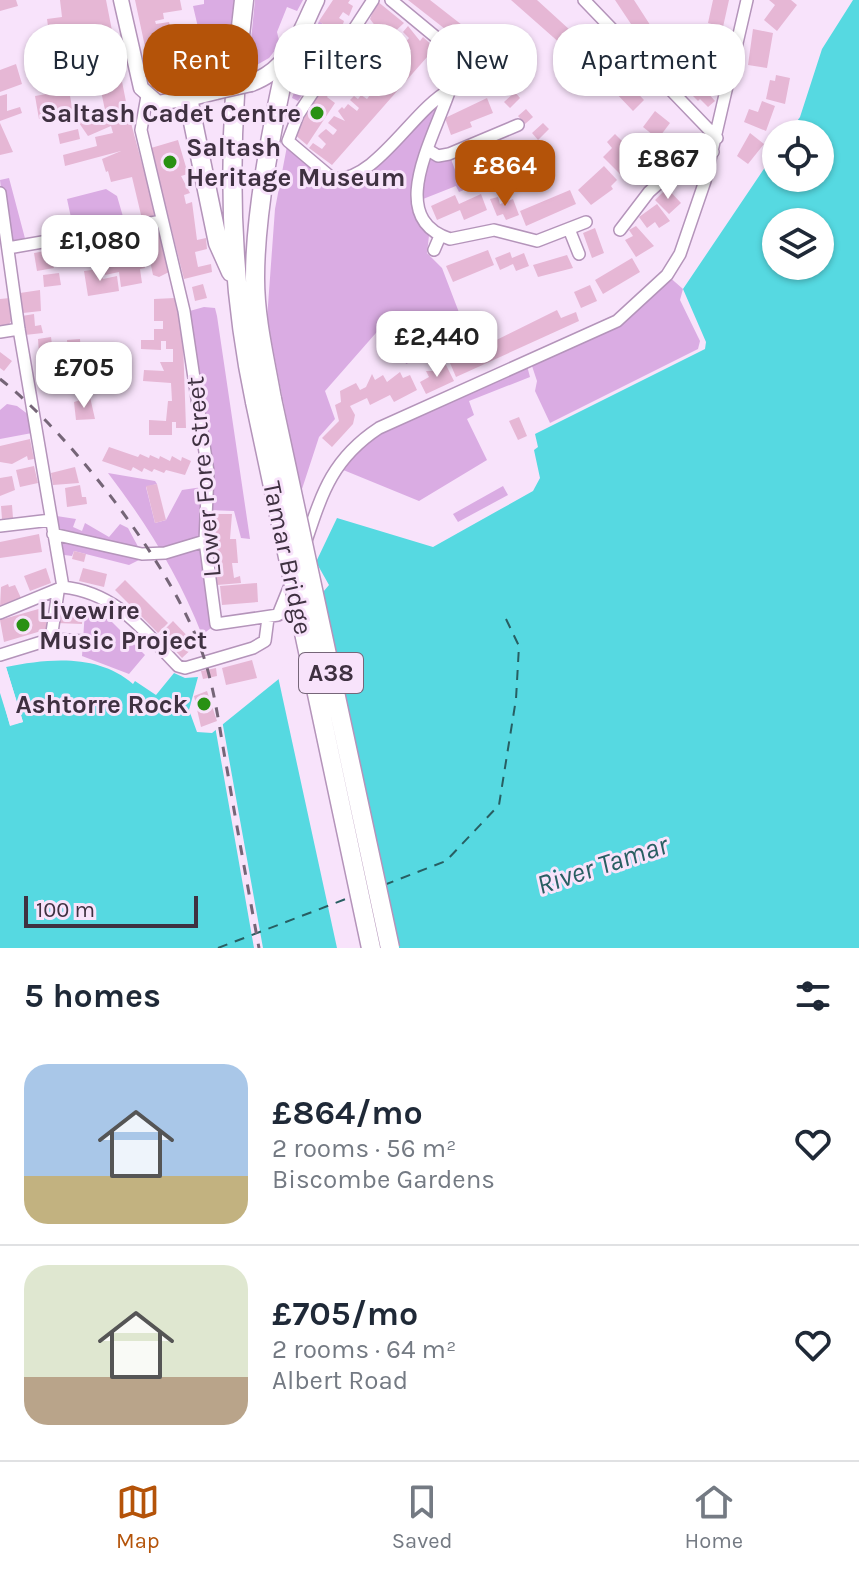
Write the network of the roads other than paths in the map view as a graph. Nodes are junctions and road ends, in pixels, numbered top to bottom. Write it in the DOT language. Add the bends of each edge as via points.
graph roads {
  1 [pos="121,0"];
  2 [pos="244,0"];
  3 [pos="316,0"];
  4 [pos="373,0"];
  5 [pos="391,0"];
  6 [pos="584,0"];
  7 [pos="747,0"];
  8 [pos="304,24"];
  9 [pos="427,31"];
  10 [pos="143,87"];
  11 [pos="258,87"];
  12 [pos="147,96"];
  13 [pos="196,96"];
  14 [pos="278,96"];
  15 [pos="439,96"];
  16 [pos="448,96"];
  17 [pos="188,98"];
  18 [pos="275,109"];
  19 [pos="518,125"];
  20 [pos="717,138"];
  21 [pos="428,150"];
  22 [pos="713,152"];
  23 [pos="0,193"];
  24 [pos="162,221"];
  25 [pos="586,222"];
  26 [pos="569,229"];
  27 [pos="618,229"];
  28 [pos="440,236"];
  29 [pos="434,250"];
  30 [pos="6,254"];
  31 [pos="579,254"];
  32 [pos="236,282"];
  33 [pos="19,329"];
  34 [pos="0,332"];
  35 [pos="264,400"];
  36 [pos="51,520"];
  37 [pos="0,526"];
  38 [pos="53,534"];
  39 [pos="205,541"];
  40 [pos="61,590"];
  41 [pos="0,613"];
  42 [pos="268,618"];
  43 [pos="51,639"];
  44 [pos="83,641"];
  45 [pos="0,655"];
  46 [pos="371,948"];
  47 [pos="390,948"];
  1 -- 10 [label="street"];
  2 -- 32 [label="highway, A38" via="234,128"];
  3 -- 8 [label="main road"];
  4 -- 15 [label="street" via="298,115 288,141 333,179 342,179 381,155"];
  5 -- 9 [label="street"];
  6 -- 20 [label="street"];
  7 -- 20 [label="street"];
  11 -- 18 [label="highway" via="268,92"];
  12 -- 17 [label="street" via="158,103"];
  12 -- 24 [label="street, Lower Fore Street" via="141,130"];
  13 -- 17 [label="main road, bridge"];
  14 -- 18 [label="highway, A38"];
  16 -- 21 [label="street"];
  17 -- 32 [label="highway, A38" via="218,243"];
  18 -- 35 [label="highway, A38" via="255,279"];
  19 -- 21 [label="street" via="449,154 438,156"];
  20 -- 22 [label="street"];
  21 -- 28 [label="street" via="416,197 423,218"];
  22 -- 27 [label="street" via="696,150"];
  22 -- 42 [label="street" via="680,254 630,313 379,428 354,445 326,487 278,615"];
  23 -- 30 [label="street"];
  24 -- 30 [label="street"];
  24 -- 39 [label="street, Lower Fore Street" via="194,364 208,472"];
  25 -- 26 [label="street"];
  26 -- 28 [label="street" via="537,241 494,230 450,239"];
  26 -- 31 [label="street"];
  28 -- 29 [label="street"];
  30 -- 33 [label="street"];
  32 -- 35 [label="highway, A38"];
  33 -- 34 [label="street"];
  33 -- 36 [label="street"];
  35 -- 46 [label="highway, Tamar Bridge / A38, bridge"];
  35 -- 47 [label="highway, A38, bridge"];
  36 -- 37 [label="street"];
  36 -- 38 [label="street"];
  38 -- 39 [label="street" via="142,554"];
  38 -- 40 [label="street"];
  39 -- 42 [label="street, Lower Fore Street" via="216,624"];
  40 -- 41 [label="street"];
  40 -- 42 [label="street" via="99,597 125,610 178,666 193,668 253,648 265,641"];
  40 -- 43 [label="street"];
  43 -- 44 [label="street"];
  43 -- 45 [label="street"];
}
